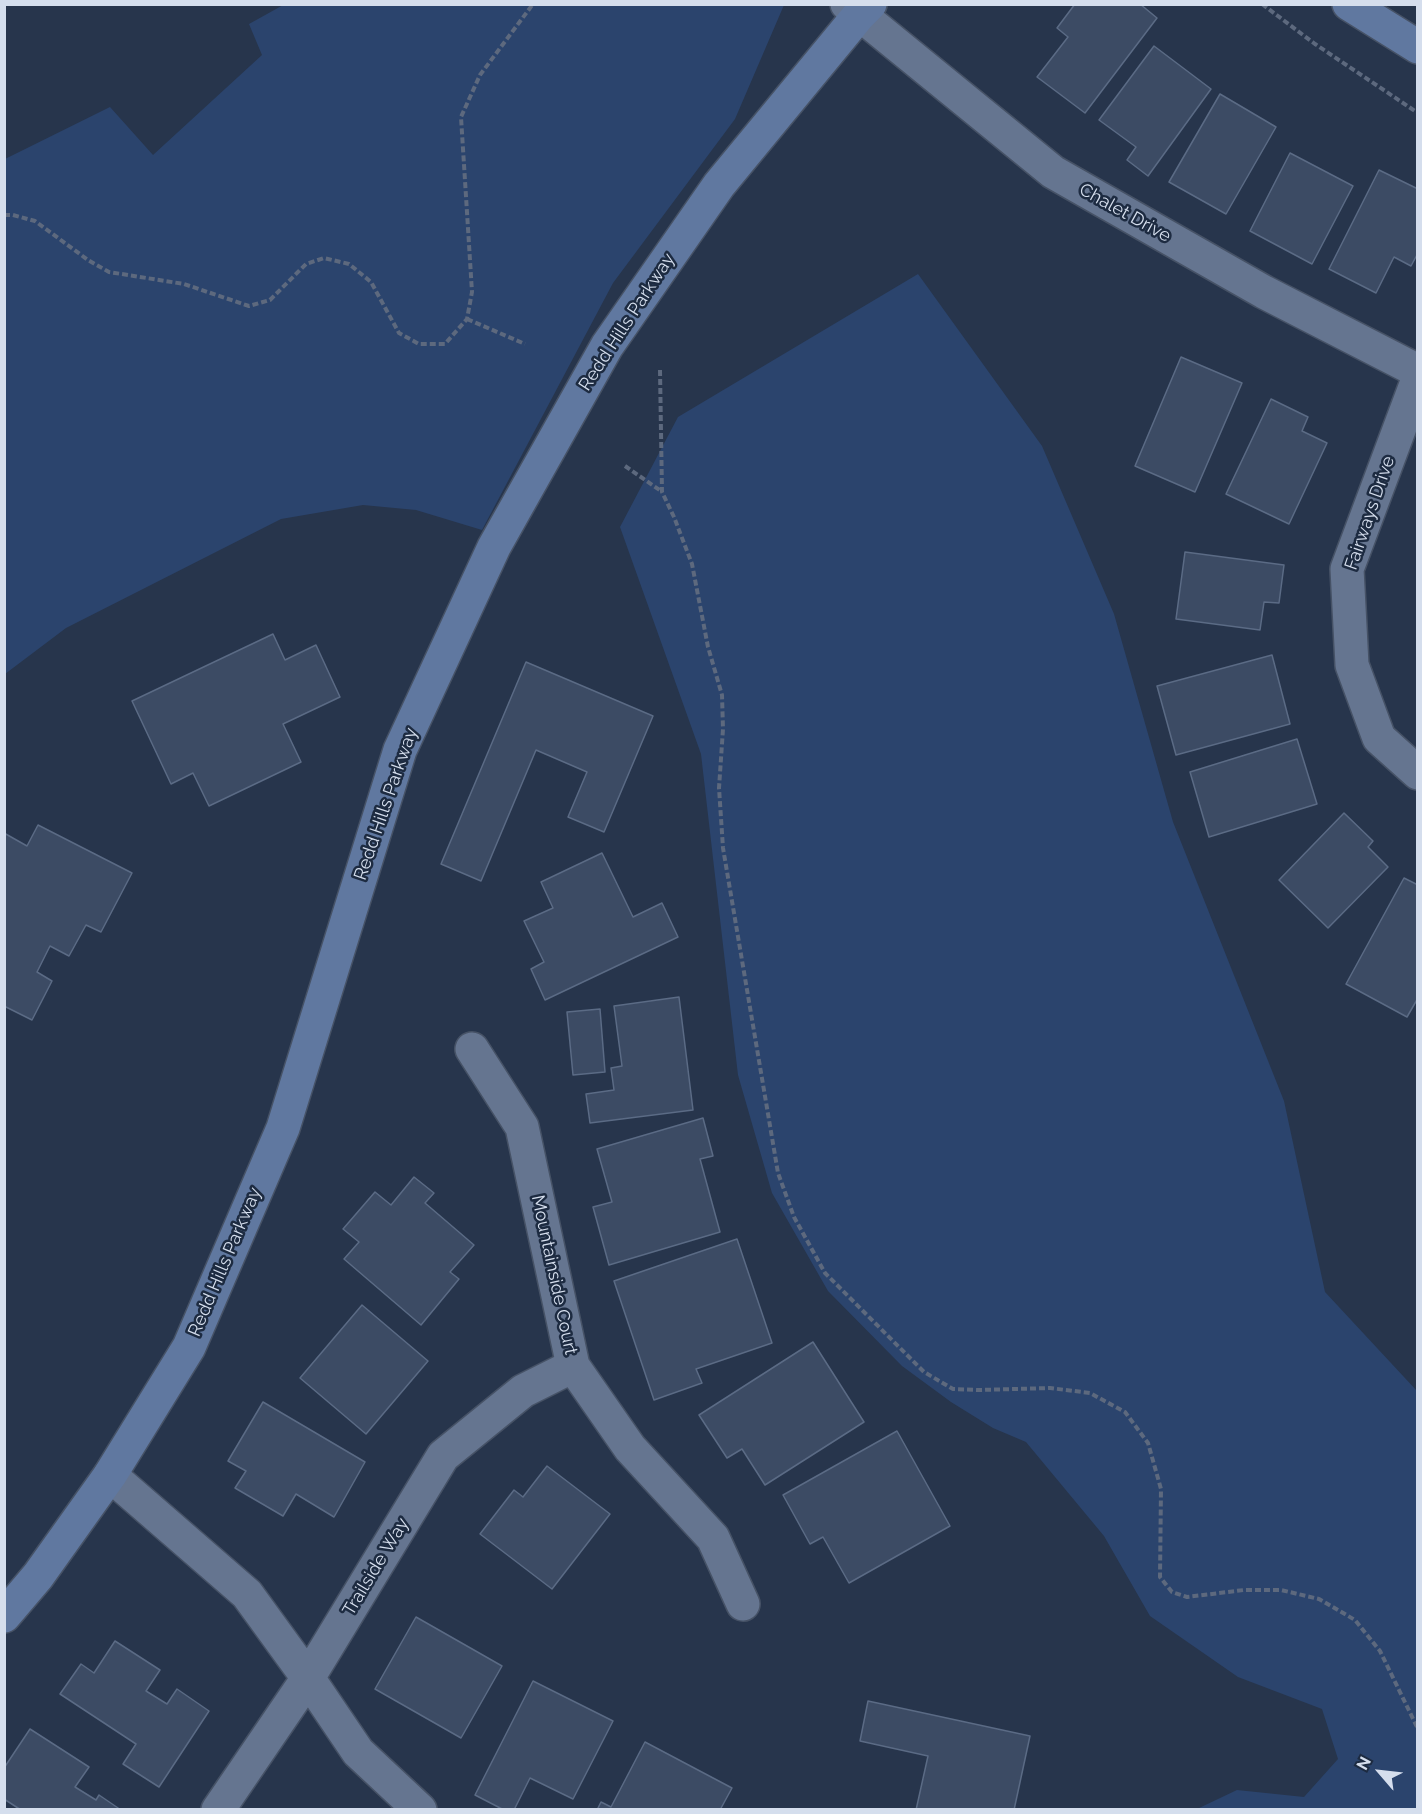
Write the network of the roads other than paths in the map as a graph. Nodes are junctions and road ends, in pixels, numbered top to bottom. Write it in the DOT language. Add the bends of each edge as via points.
graph roads {
  1 [pos="1349,4"];
  2 [pos="859,8"];
  3 [pos="1418,47"];
  4 [pos="1418,371"];
  5 [pos="1418,379"];
  6 [pos="1418,772"];
  7 [pos="472,1049"];
  8 [pos="573,1366"];
  9 [pos="111,1475"];
  10 [pos="742,1604"];
  11 [pos="4,1616"];
  12 [pos="308,1678"];
  13 [pos="218,1809"];
  14 [pos="420,1809"];
  1 -- 3 [label="street"];
  2 -- 4 [label="street, Chalet Drive" via="1053,172 1264,292"];
  2 -- 9 [label="street, Redd Hills Parkway" via="720,185 607,346 494,547 400,750 283,1128 189,1347"];
  5 -- 6 [label="street, Fairways Drive" via="1347,568 1352,665 1379,738"];
  7 -- 8 [label="street, Mountainside Court" via="522,1128"];
  8 -- 10 [label="street, Mountainside Court" via="630,1448 713,1538"];
  8 -- 12 [label="street, Trailside Way" via="523,1391 443,1456"];
  9 -- 11 [label="street, Redd Hills Parkway"];
  9 -- 12 [label="street" via="247,1594"];
  12 -- 13 [label="street, Trailside Way"];
  12 -- 14 [label="street" via="358,1752"];
}
